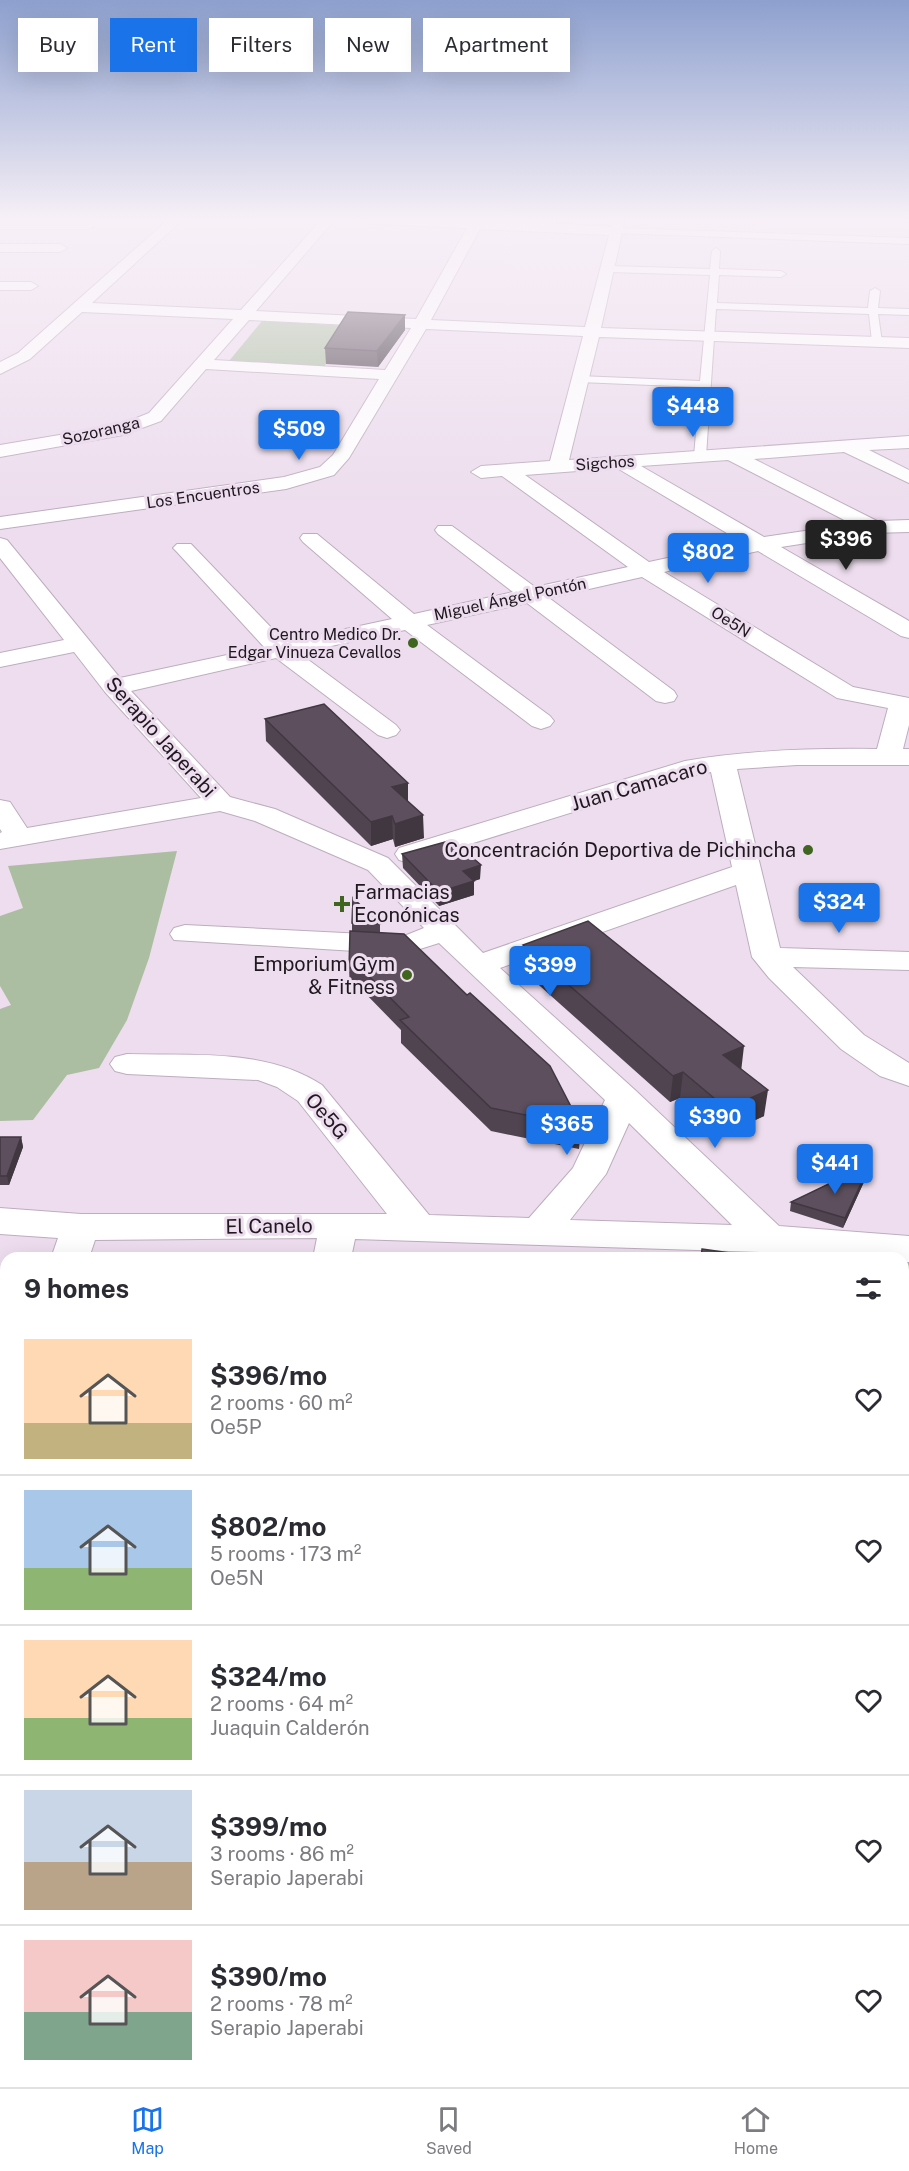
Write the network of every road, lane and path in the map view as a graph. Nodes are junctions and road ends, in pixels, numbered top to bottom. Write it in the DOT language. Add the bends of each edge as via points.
graph roads {
  1 [pos="69,316"];
  2 [pos="244,316"];
  3 [pos="253,316"];
  4 [pos="425,316"];
  5 [pos="595,316"];
  6 [pos="711,316"];
  7 [pos="874,316"];
  8 [pos="421,324"];
  9 [pos="590,332"];
  10 [pos="710,336"];
  11 [pos="878,342"];
  12 [pos="909,343"];
  13 [pos="203,364"];
  14 [pos="0,369"];
  15 [pos="390,375"];
  16 [pos="579,379"];
  17 [pos="706,384"];
  18 [pos="909,442"];
  19 [pos="848,447"];
  20 [pos="0,451"];
  21 [pos="732,454"];
  22 [pos="700,456"];
  23 [pos="620,462"];
  24 [pos="558,466"];
  25 [pos="506,470"];
  26 [pos="481,472"];
  27 [pos="909,477"];
  28 [pos="0,524"];
  29 [pos="909,526"];
  30 [pos="873,527"];
  31 [pos="445,530"];
  32 [pos="310,538"];
  33 [pos="0,544"];
  34 [pos="762,544"];
  35 [pos="909,546"];
  36 [pos="184,548"];
  37 [pos="646,570"];
  38 [pos="530,595"];
  39 [pos="408,621"];
  40 [pos="909,632"];
  41 [pos="78,644"];
  42 [pos="279,649"];
  43 [pos="0,660"];
  44 [pos="114,687"];
  45 [pos="665,696"];
  46 [pos="905,704"];
  47 [pos="541,721"];
  48 [pos="387,730"];
  49 [pos="899,757"];
  50 [pos="722,762"];
  51 [pos="220,802"];
  52 [pos="0,808"];
  53 [pos="10,840"];
  54 [pos="378,864"];
  55 [pos="746,872"];
  56 [pos="444,930"];
  57 [pos="184,934"];
  58 [pos="767,957"];
  59 [pos="909,961"];
  60 [pos="478,965"];
  61 [pos="127,1064"];
  62 [pos="909,1075"];
  63 [pos="623,1098"];
  64 [pos="0,1221"];
  65 [pos="419,1228"];
  66 [pos="538,1232"];
  67 [pos="336,1242"];
  68 [pos="75,1243"];
  69 [pos="580,1246"];
  70 [pos="779,1249"];
  71 [pos="909,1250"];
  1 -- 14 [label="street" via="18,362"];
  2 -- 13 [label="street, Sozoranga"];
  3 -- 8 [label="street"];
  4 -- 8 [label="street, Los Encuentros"];
  5 -- 9 [label="street"];
  6 -- 10 [label="lane"];
  7 -- 11 [label="lane"];
  8 -- 9 [label="street"];
  8 -- 15 [label="street, Los Encuentros"];
  9 -- 10 [label="street"];
  9 -- 16 [label="street"];
  10 -- 11 [label="street"];
  10 -- 17 [label="lane"];
  11 -- 12 [label="street"];
  13 -- 15 [label="street"];
  13 -- 20 [label="street, Sozoranga" via="155,417 140,425"];
  15 -- 28 [label="street, Los Encuentros" via="340,458 327,471 308,478"];
  16 -- 17 [label="lane"];
  16 -- 24 [label="street"];
  17 -- 22 [label="lane"];
  18 -- 19 [label="street, Sigchos"];
  19 -- 21 [label="street, Sigchos"];
  19 -- 27 [label="street"];
  21 -- 22 [label="street, Sigchos"];
  21 -- 30 [label="street"];
  22 -- 23 [label="street, Sigchos"];
  23 -- 24 [label="street, Sigchos"];
  23 -- 34 [label="street"];
  24 -- 25 [label="street, Sigchos"];
  25 -- 26 [label="street, Sigchos"];
  25 -- 37 [label="street, Oe5N"];
  29 -- 30 [label="street, Miguel Ángel Pontón"];
  30 -- 34 [label="street, Miguel Ángel Pontón"];
  30 -- 35 [label="street"];
  31 -- 38 [label="street"];
  32 -- 39 [label="street"];
  33 -- 41 [label="street, Serapio Japerabi"];
  34 -- 37 [label="street, Miguel Ángel Pontón"];
  34 -- 40 [label="street"];
  36 -- 42 [label="street"];
  37 -- 38 [label="street, Miguel Ángel Pontón"];
  37 -- 46 [label="street, Oe5N" via="846,693"];
  38 -- 39 [label="street, Miguel Ángel Pontón"];
  38 -- 45 [label="street"];
  39 -- 42 [label="street, Miguel Ángel Pontón"];
  39 -- 47 [label="street"];
  41 -- 43 [label="street"];
  41 -- 44 [label="street, Serapio Japerabi"];
  42 -- 44 [label="street, Miguel Ángel Pontón"];
  42 -- 48 [label="street"];
  44 -- 51 [label="street, Serapio Japerabi"];
  46 -- 49 [label="street"];
  49 -- 50 [label="street, Juan Camacaro" via="795,756"];
  50 -- 54 [label="street, Juan Camacaro" via="685,769"];
  50 -- 55 [label="street"];
  51 -- 53 [label="street"];
  51 -- 54 [label="street, Serapio Japerabi" via="265,815"];
  52 -- 53 [label="street"];
  54 -- 56 [label="street, Serapio Japerabi"];
  55 -- 58 [label="street"];
  55 -- 60 [label="street"];
  56 -- 57 [label="street" via="404,945"];
  56 -- 60 [label="street, Serapio Japerabi"];
  58 -- 59 [label="street"];
  58 -- 62 [label="street" via="868,1055 893,1071"];
  60 -- 63 [label="street, Serapio Japerabi"];
  61 -- 65 [label="street, Oe5G" via="261,1070 289,1079 310,1093"];
  63 -- 66 [label="street" via="588,1174"];
  63 -- 70 [label="street, Serapio Japerabi"];
  64 -- 68 [label="street, El Canelo"];
  65 -- 66 [label="street, El Canelo"];
  65 -- 67 [label="street, El Canelo"];
  66 -- 69 [label="street, El Canelo"];
  67 -- 68 [label="street, El Canelo"];
  69 -- 70 [label="street, El Canelo"];
  70 -- 71 [label="street, El Canelo"];
}
